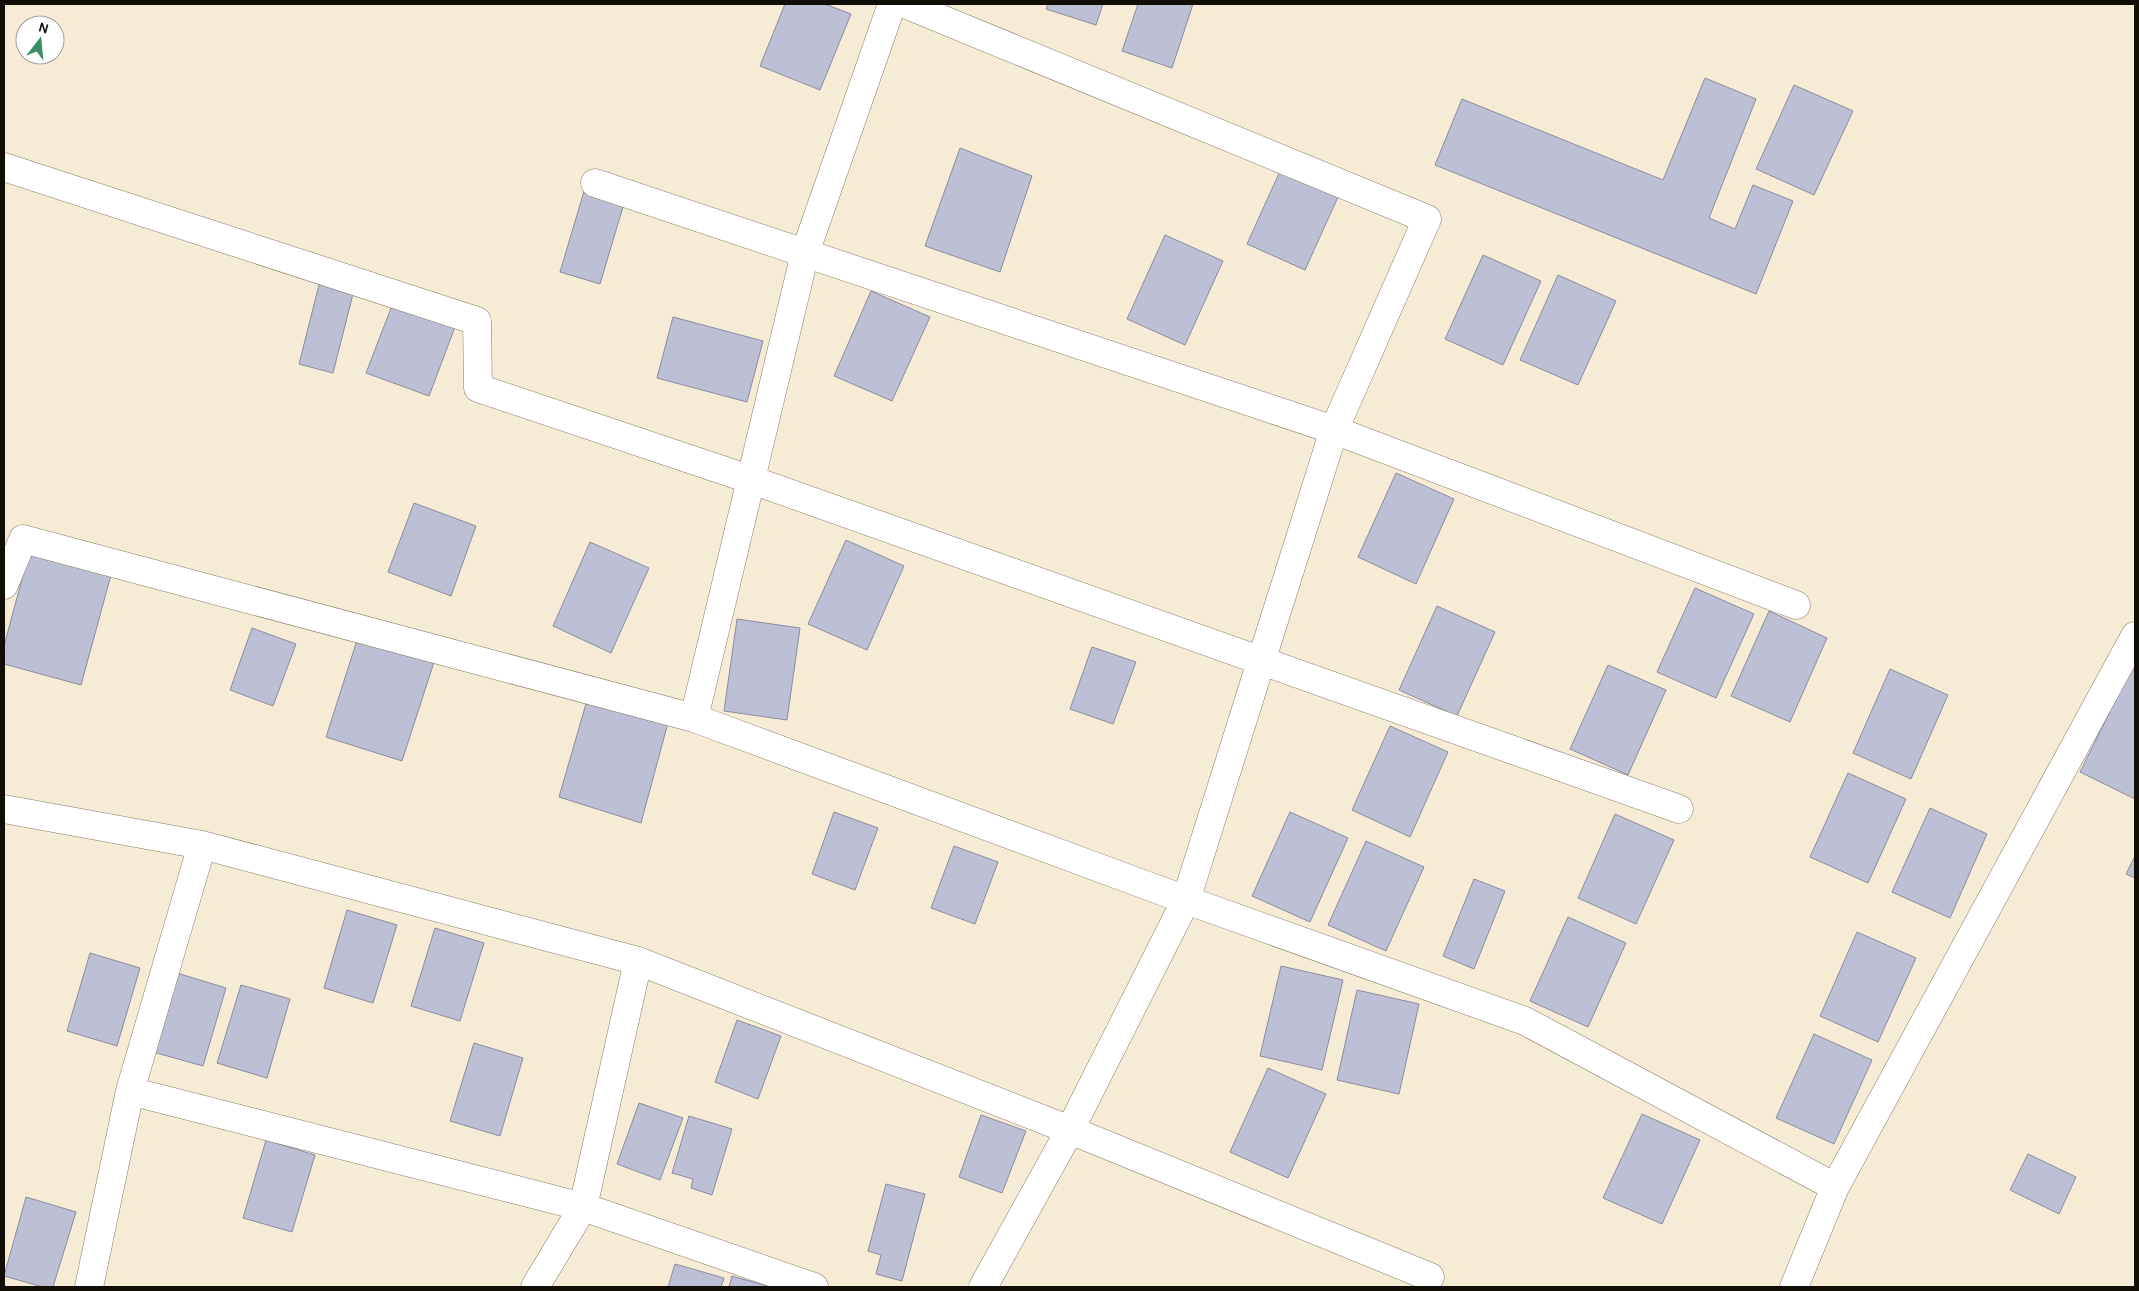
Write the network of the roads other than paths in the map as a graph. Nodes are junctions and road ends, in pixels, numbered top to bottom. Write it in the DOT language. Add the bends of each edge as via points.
graph roads {
  1 [pos="892,4"];
  2 [pos="905,4"];
  3 [pos="4,167"];
  4 [pos="595,183"];
  5 [pos="805,253"];
  6 [pos="1334,430"];
  7 [pos="752,480"];
  8 [pos="4,585"];
  9 [pos="1796,604"];
  10 [pos="2135,636"];
  11 [pos="1261,661"];
  12 [pos="694,718"];
  13 [pos="4,809"];
  14 [pos="1678,809"];
  15 [pos="202,845"];
  16 [pos="1186,900"];
  17 [pos="638,961"];
  18 [pos="130,1091"];
  19 [pos="1070,1130"];
  20 [pos="1835,1187"];
  21 [pos="583,1206"];
  22 [pos="1430,1277"];
  23 [pos="89,1287"];
  24 [pos="535,1287"];
  25 [pos="814,1287"];
  26 [pos="983,1287"];
  27 [pos="1794,1287"];
  1 -- 5 [label="street"];
  2 -- 6 [label="street" via="1427,219"];
  3 -- 7 [label="street" via="477,321 478,388"];
  4 -- 5 [label="street"];
  5 -- 6 [label="street"];
  5 -- 7 [label="street"];
  6 -- 9 [label="street"];
  6 -- 11 [label="street"];
  7 -- 11 [label="street"];
  7 -- 12 [label="street"];
  8 -- 12 [label="street" via="23,539"];
  10 -- 20 [label="street"];
  11 -- 14 [label="street"];
  11 -- 16 [label="street"];
  12 -- 16 [label="street"];
  13 -- 15 [label="street"];
  15 -- 17 [label="street"];
  15 -- 18 [label="street"];
  16 -- 19 [label="street"];
  16 -- 20 [label="street" via="1525,1021"];
  17 -- 19 [label="street"];
  17 -- 21 [label="street"];
  18 -- 21 [label="street"];
  18 -- 23 [label="street"];
  19 -- 22 [label="street"];
  19 -- 26 [label="street"];
  20 -- 27 [label="street"];
  21 -- 24 [label="street"];
  21 -- 25 [label="street"];
}
